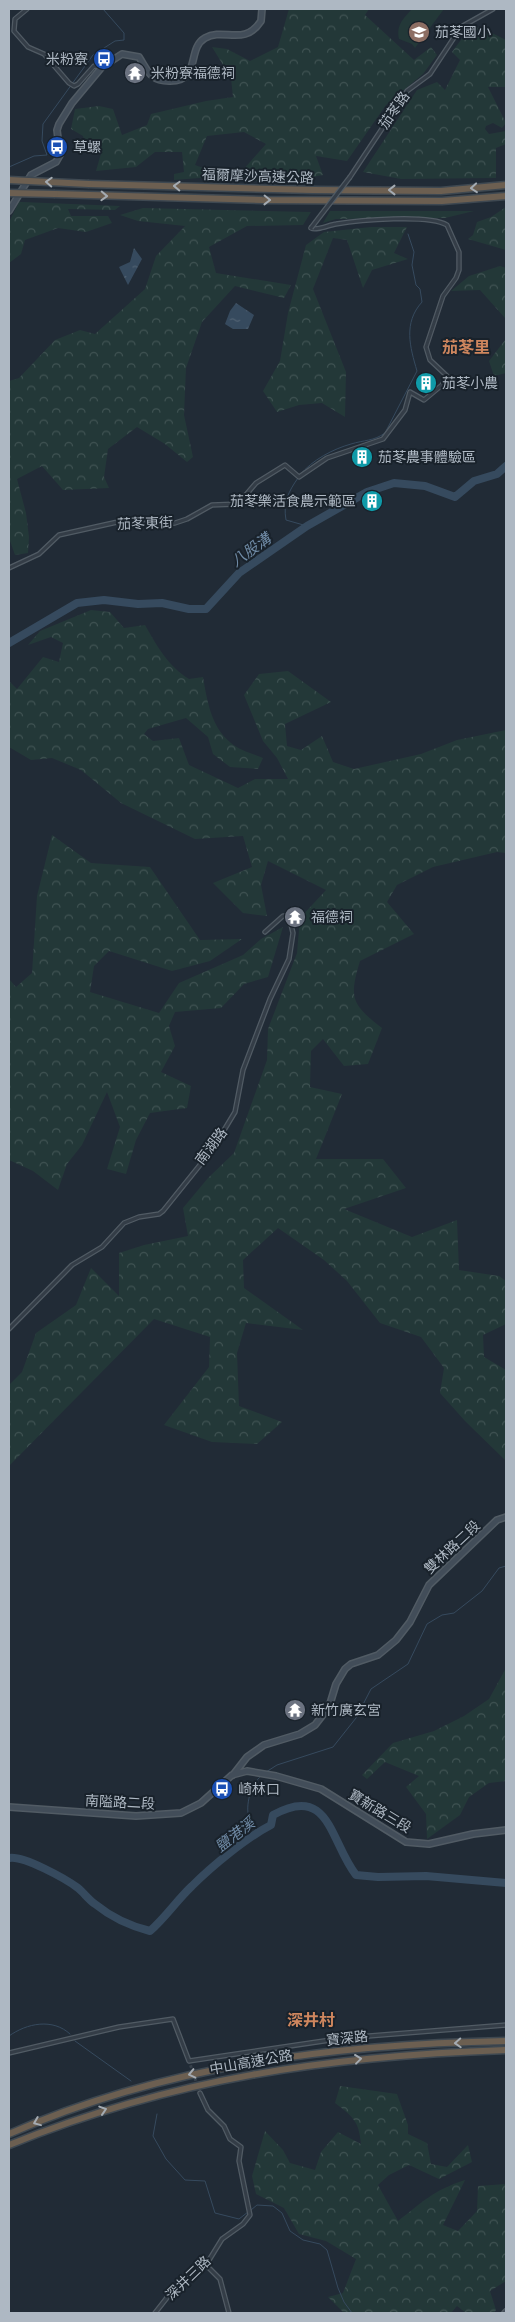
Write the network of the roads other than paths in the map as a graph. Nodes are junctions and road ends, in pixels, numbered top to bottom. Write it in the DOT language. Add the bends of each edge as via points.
graph roads {
  1 [pos="27,9"];
  2 [pos="262,9"];
  3 [pos="493,9"];
  4 [pos="102,67"];
  5 [pos="9,180"];
  6 [pos="506,185"];
  7 [pos="9,193"];
  8 [pos="506,196"];
  9 [pos="9,212"];
  10 [pos="311,228"];
  11 [pos="9,568"];
  12 [pos="264,932"];
  13 [pos="9,1329"];
  14 [pos="506,1516"];
  15 [pos="232,1775"];
  16 [pos="9,1807"];
  17 [pos="506,1830"];
  18 [pos="506,2025"];
  19 [pos="506,2041"];
  20 [pos="506,2050"];
  21 [pos="9,2053"];
  22 [pos="200,2093"];
  23 [pos="9,2134"];
  24 [pos="9,2145"];
  25 [pos="206,2265"];
  26 [pos="155,2313"];
  27 [pos="229,2313"];
  1 -- 4 [label="street" via="15,19 14,31 28,47 44,54 69,83 74,86 94,66"];
  2 -- 4 [label="street" via="261,21 248,33 205,38 199,44 190,73 182,79 173,82 154,79 139,57 132,54 122,54"];
  3 -- 10 [label="street, 茄苳路, bridge" via="461,27 430,74 406,91 350,177"];
  4 -- 9 [label="street" via="72,102 59,124 60,155 56,162 31,175"];
  6 -- 5 [label="highway, 福爾摩沙高速公路, one-way, bridge" via="441,191 312,190"];
  7 -- 8 [label="highway, 福爾摩沙高速公路, one-way, bridge" via="262,200 442,201"];
  10 -- 11 [label="street, 茄苳東街" via="316,230 344,222 378,220 437,220 447,224 459,252 458,270 444,296 426,348 430,360 447,376 442,385 424,400 410,392 405,410 383,439 327,458 302,476 296,477 285,465 256,483 238,504 212,505 187,519 167,525 126,520 78,530 54,538 39,554"];
  12 -- 13 [label="street, 南湖路" via="283,916 289,916 293,934 289,959 243,1070 236,1110 221,1136 163,1211 124,1224 102,1247 72,1265"];
  14 -- 15 [label="street, 雙林路二段" via="497,1520 429,1585 407,1626 385,1651 345,1669 329,1707 315,1725 300,1734 264,1745 247,1757"];
  15 -- 16 [label="street, 南隘路二段" via="192,1810 161,1816"];
  15 -- 17 [label="street, 寶新路三段" via="253,1772 326,1791 406,1842 428,1844"];
  18 -- 21 [label="street, 寶深路" via="344,2038 189,2061 173,2019 119,2027"];
  19 -- 23 [label="highway, 中山高速公路, one-way" via="392,2046 304,2055 224,2068 121,2093"];
  24 -- 20 [label="highway, 中山高速公路, one-way" via="121,2104 211,2081 389,2056"];
  22 -- 25 [label="street, 深井三路" via="208,2110 224,2126 230,2139 241,2147 239,2161 250,2214 243,2224 222,2239"];
  25 -- 26 [label="street, 深井三路" via="173,2290"];
  25 -- 27 [label="street" via="220,2279"];
}
